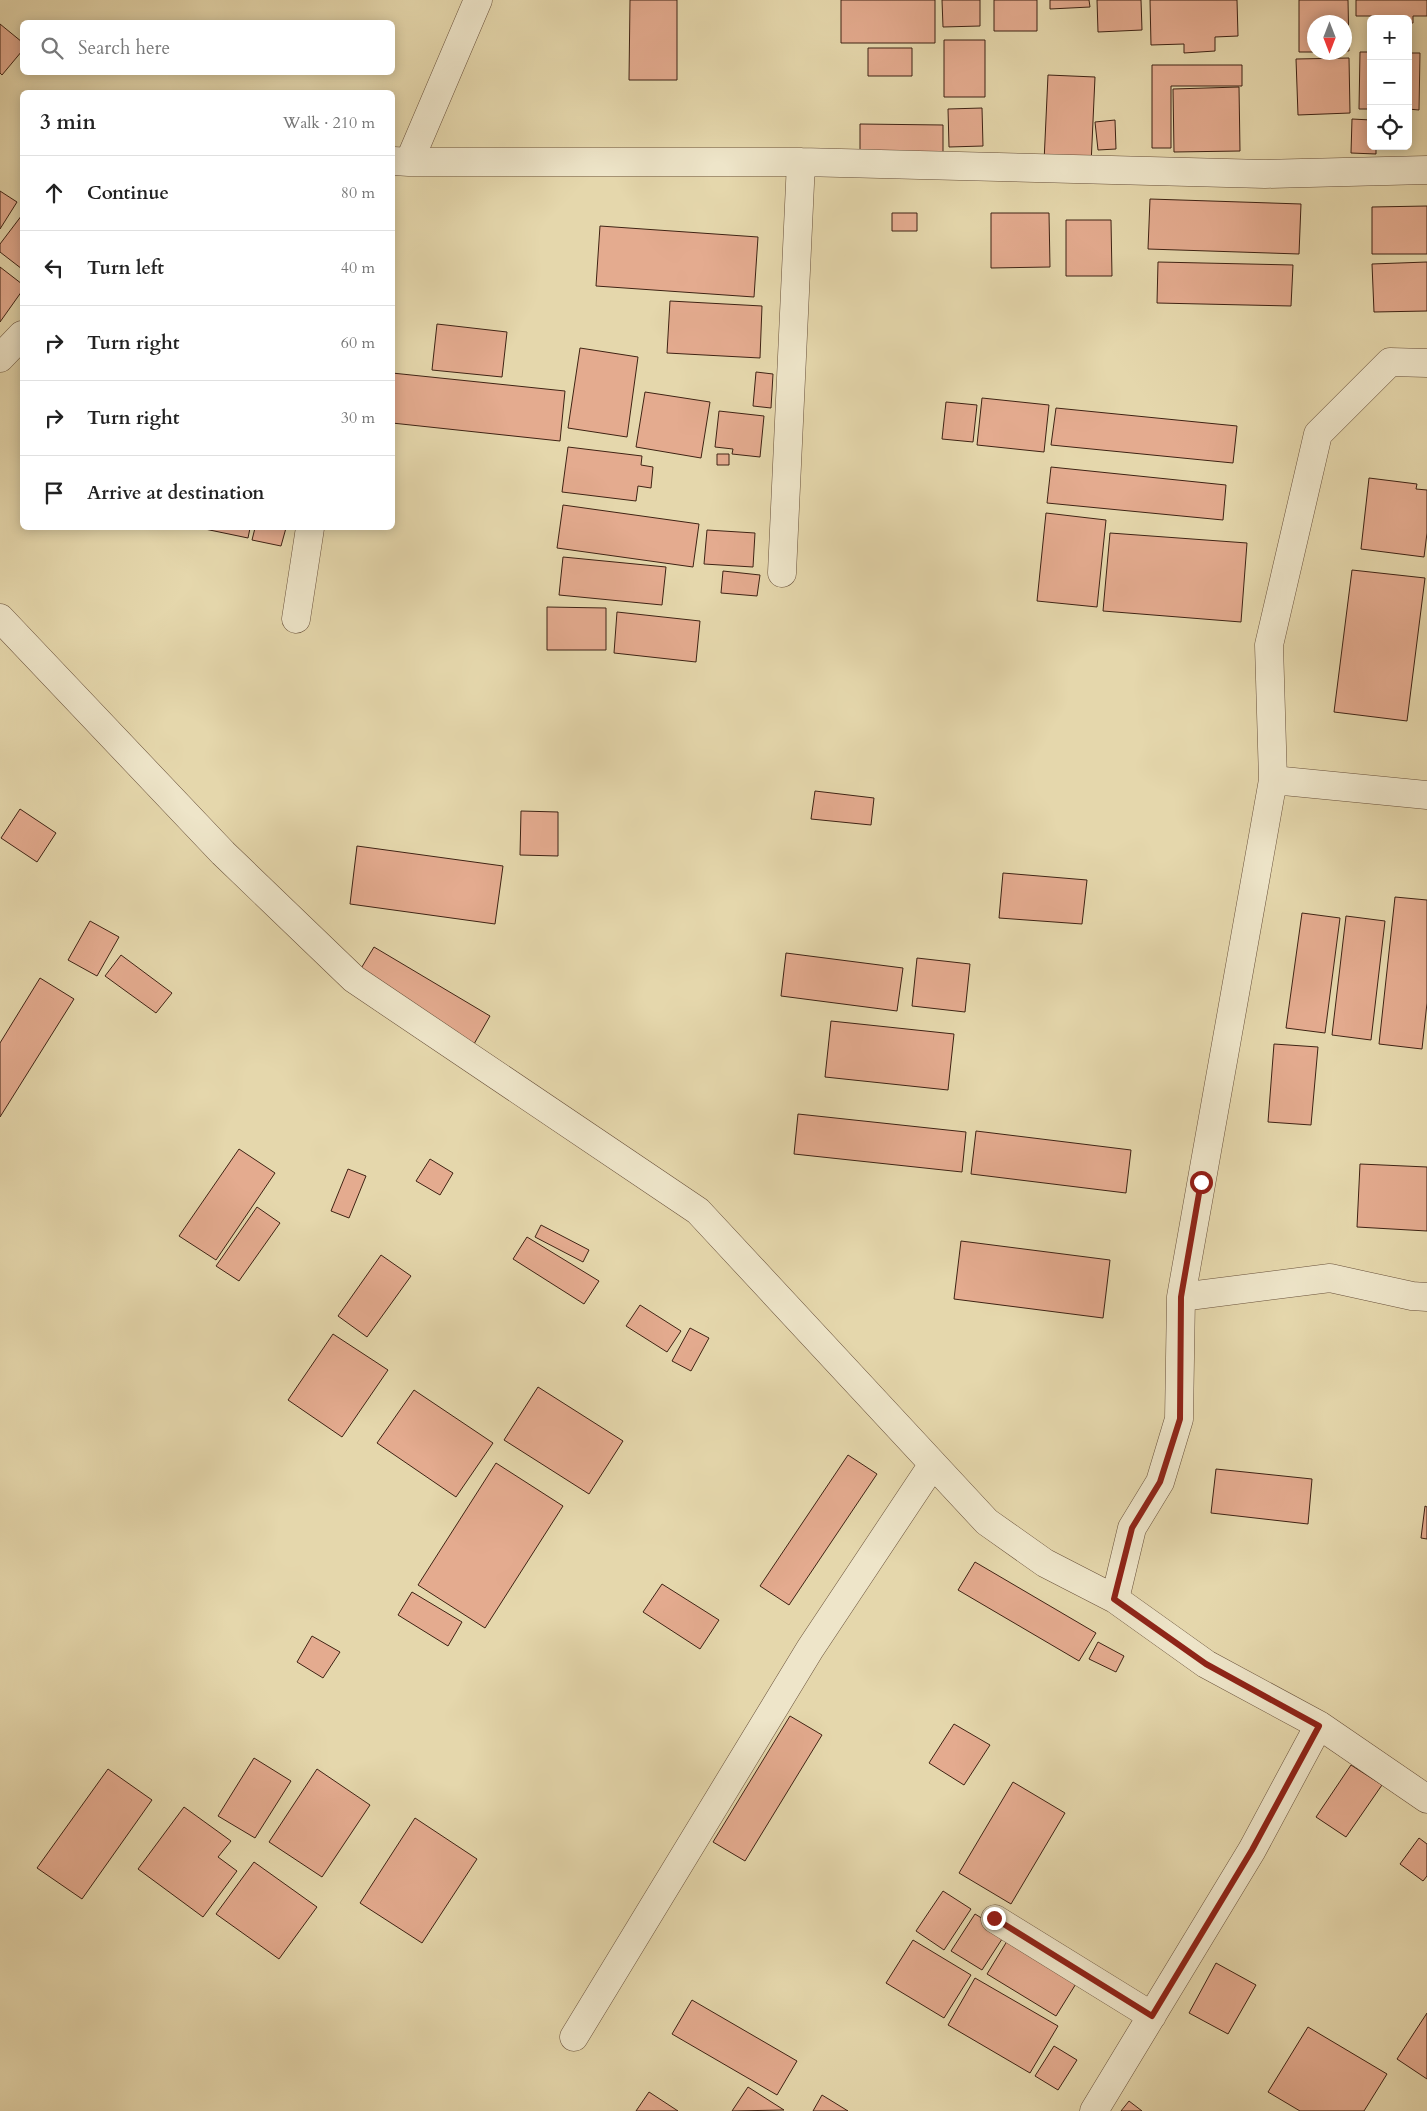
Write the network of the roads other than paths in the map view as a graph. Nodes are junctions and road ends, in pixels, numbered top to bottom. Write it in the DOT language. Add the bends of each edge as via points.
graph roads {
  1 [pos="478,0"];
  2 [pos="401,161"];
  3 [pos="801,162"];
  4 [pos="1427,170"];
  5 [pos="20,337"];
  6 [pos="0,358"];
  7 [pos="1427,362"];
  8 [pos="310,530"];
  9 [pos="782,573"];
  10 [pos="0,618"];
  11 [pos="296,619"];
  12 [pos="1273,780"];
  13 [pos="1427,795"];
  14 [pos="1427,1296"];
  15 [pos="1181,1297"];
  16 [pos="933,1464"];
  17 [pos="1114,1599"];
  18 [pos="1319,1726"];
  19 [pos="1427,1799"];
  20 [pos="994,1918"];
  21 [pos="1152,2016"];
  22 [pos="574,2037"];
  23 [pos="1094,2111"];
  1 -- 2 [label="street"];
  2 -- 3 [label="street"];
  3 -- 4 [label="street" via="1266,174"];
  3 -- 9 [label="street"];
  5 -- 6 [label="street"];
  7 -- 12 [label="street" via="1390,362 1318,434 1268,645"];
  8 -- 11 [label="street"];
  10 -- 16 [label="street" via="223,853 354,979 698,1211"];
  12 -- 13 [label="street"];
  12 -- 15 [label="street"];
  14 -- 15 [label="street" via="1412,1296 1330,1278"];
  15 -- 17 [label="street" via="1180,1419 1160,1482 1132,1528"];
  16 -- 17 [label="street" via="987,1522 1045,1563"];
  16 -- 22 [label="street" via="810,1649"];
  17 -- 18 [label="street" via="1206,1664"];
  18 -- 19 [label="street"];
  18 -- 21 [label="street" via="1252,1850"];
  20 -- 21 [label="street"];
  21 -- 23 [label="street"];
}
